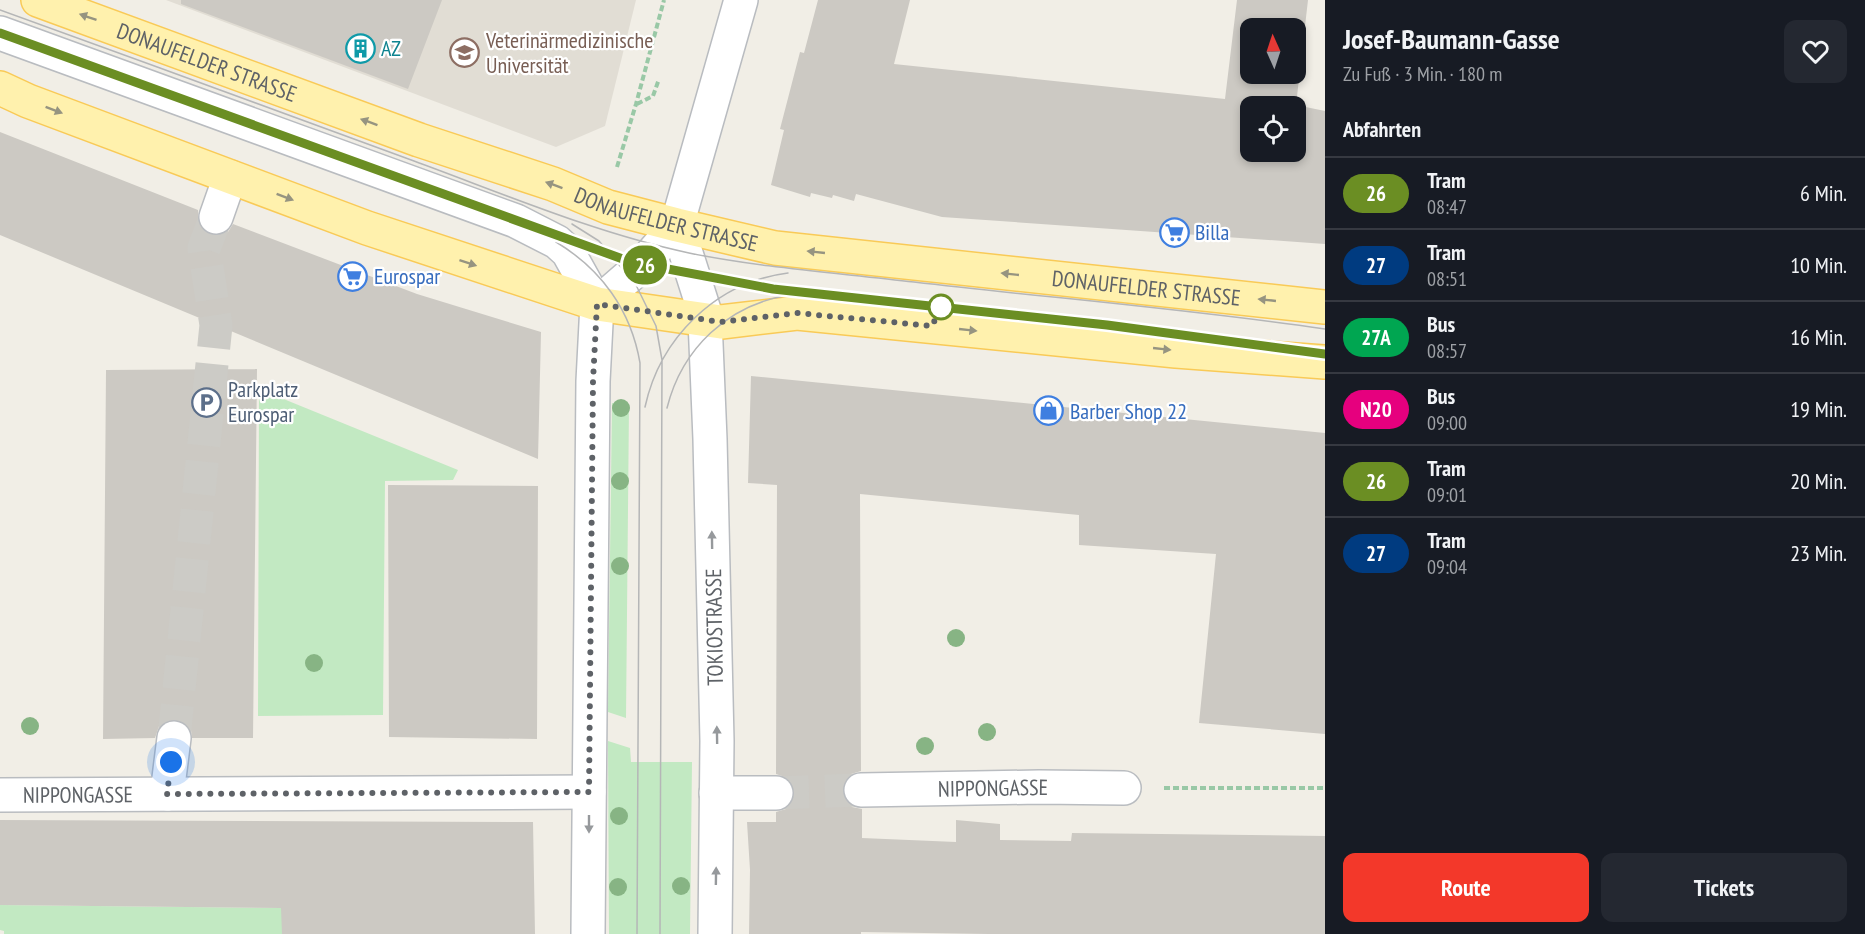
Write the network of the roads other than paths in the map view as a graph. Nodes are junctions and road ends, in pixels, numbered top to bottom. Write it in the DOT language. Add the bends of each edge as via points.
graph roads {
  1 [pos="38,0"];
  2 [pos="741,0"];
  3 [pos="0,33"];
  4 [pos="0,88"];
  5 [pos="230,177"];
  6 [pos="216,217"];
  7 [pos="677,225"];
  8 [pos="597,304"];
  9 [pos="1325,307"];
  10 [pos="705,320"];
  11 [pos="1325,362"];
  12 [pos="174,738"];
  13 [pos="1124,788"];
  14 [pos="861,790"];
  15 [pos="589,792"];
  16 [pos="716,793"];
  17 [pos="776,793"];
  18 [pos="167,794"];
  19 [pos="0,795"];
  20 [pos="588,934"];
  21 [pos="715,934"];
  7 -- 1 [label="main road, DONAUFELDER STRASSE, one-way" via="608,207"];
  2 -- 7 [label="street"];
  3 -- 8 [label="street, DONAUFELDER STRASSE" via="516,221 568,252"];
  4 -- 5 [label="main road, one-way"];
  5 -- 6 [label="street"];
  5 -- 8 [label="main road, one-way" via="367,228"];
  7 -- 8 [label="street" via="643,264"];
  9 -- 7 [label="main road, DONAUFELDER STRASSE, one-way" via="775,248"];
  7 -- 10 [label="street, TOKIOSTRASSE"];
  8 -- 10 [label="main road"];
  8 -- 15 [label="street"];
  10 -- 11 [label="main road, one-way" via="721,322 797,313"];
  16 -- 10 [label="street, TOKIOSTRASSE, one-way"];
  12 -- 18 [label="street"];
  13 -- 14 [label="street, NIPPONGASSE"];
  15 -- 18 [label="street, NIPPONGASSE"];
  15 -- 20 [label="street, one-way"];
  16 -- 17 [label="street"];
  21 -- 16 [label="street, TOKIOSTRASSE, one-way"];
  18 -- 19 [label="street, NIPPONGASSE"];
}
